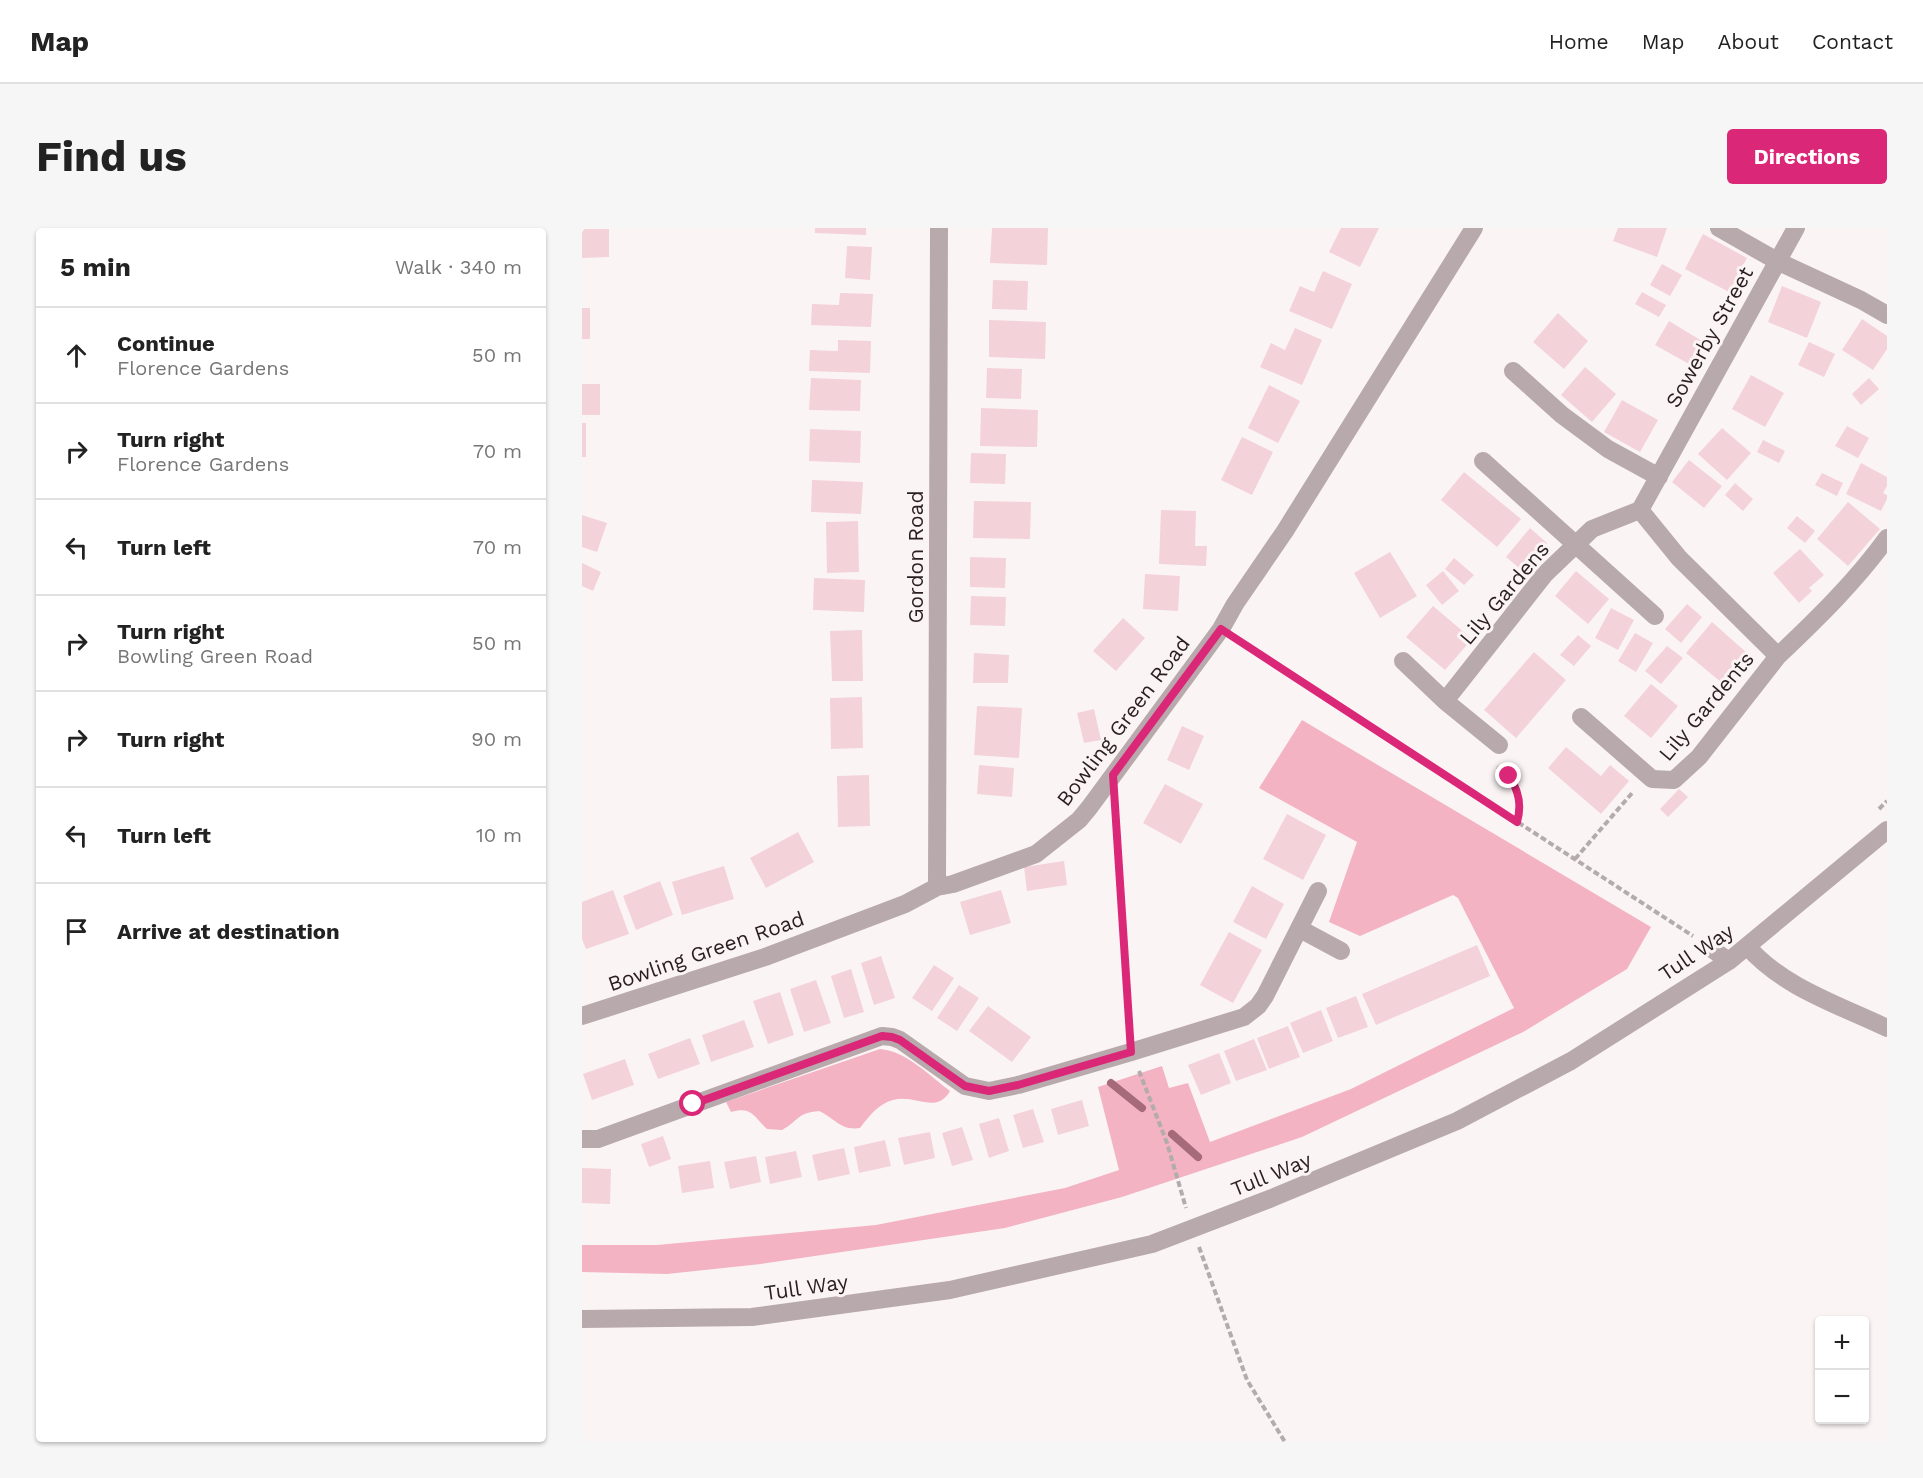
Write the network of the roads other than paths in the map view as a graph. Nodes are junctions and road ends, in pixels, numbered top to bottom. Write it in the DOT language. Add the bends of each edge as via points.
graph roads {
  1 [pos="939,228"];
  2 [pos="1474,228"];
  3 [pos="1719,228"];
  4 [pos="1796,228"];
  5 [pos="1778,261"];
  6 [pos="1887,315"];
  7 [pos="1513,371"];
  8 [pos="1483,461"];
  9 [pos="1661,473"];
  10 [pos="1640,510"];
  11 [pos="1887,538"];
  12 [pos="1575,545"];
  13 [pos="1655,616"];
  14 [pos="1778,656"];
  15 [pos="1403,662"];
  16 [pos="1444,701"];
  17 [pos="1581,717"];
  18 [pos="1495,742"];
  19 [pos="1887,830"];
  20 [pos="937,887"];
  21 [pos="1318,891"];
  22 [pos="1300,929"];
  23 [pos="1747,946"];
  24 [pos="1709,947"];
  25 [pos="1341,951"];
  26 [pos="1729,961"];
  27 [pos="582,1016"];
  28 [pos="1887,1028"];
  29 [pos="582,1139"];
  30 [pos="582,1319"];
  1 -- 20 [label="street, Gordon Road"];
  2 -- 20 [label="street, Bowling Green Road" via="1221,629 1079,820 1036,854"];
  3 -- 5 [label="street"];
  4 -- 5 [label="street, Sowerby Street"];
  5 -- 6 [label="street"];
  5 -- 9 [label="street, Sowerby Street"];
  7 -- 9 [label="street" via="1608,449"];
  8 -- 12 [label="street"];
  9 -- 10 [label="street"];
  10 -- 12 [label="street, Lily Gardens" via="1592,529"];
  10 -- 14 [label="street" via="1678,558"];
  11 -- 14 [label="street" via="1818,618"];
  12 -- 13 [label="street"];
  12 -- 16 [label="street, Lily Gardens" via="1545,574"];
  14 -- 17 [label="street, Lily Gardents" via="1699,757 1674,780 1652,779"];
  15 -- 16 [label="street"];
  16 -- 18 [label="street"];
  19 -- 23 [label="street, Tull Way"];
  20 -- 27 [label="street, Bowling Green Road" via="905,904 765,957"];
  21 -- 22 [label="street"];
  22 -- 25 [label="street"];
  22 -- 29 [label="street" via="1265,996 1244,1017 1131,1052 984,1091 965,1086 900,1040 882,1036 598,1139"];
  23 -- 26 [label="street, Tull Way"];
  23 -- 28 [label="street" via="1789,982"];
  24 -- 26 [label="street"];
  26 -- 30 [label="street, Tull Way" via="1571,1060 1456,1121 1152,1244 950,1290 752,1317"];
}
